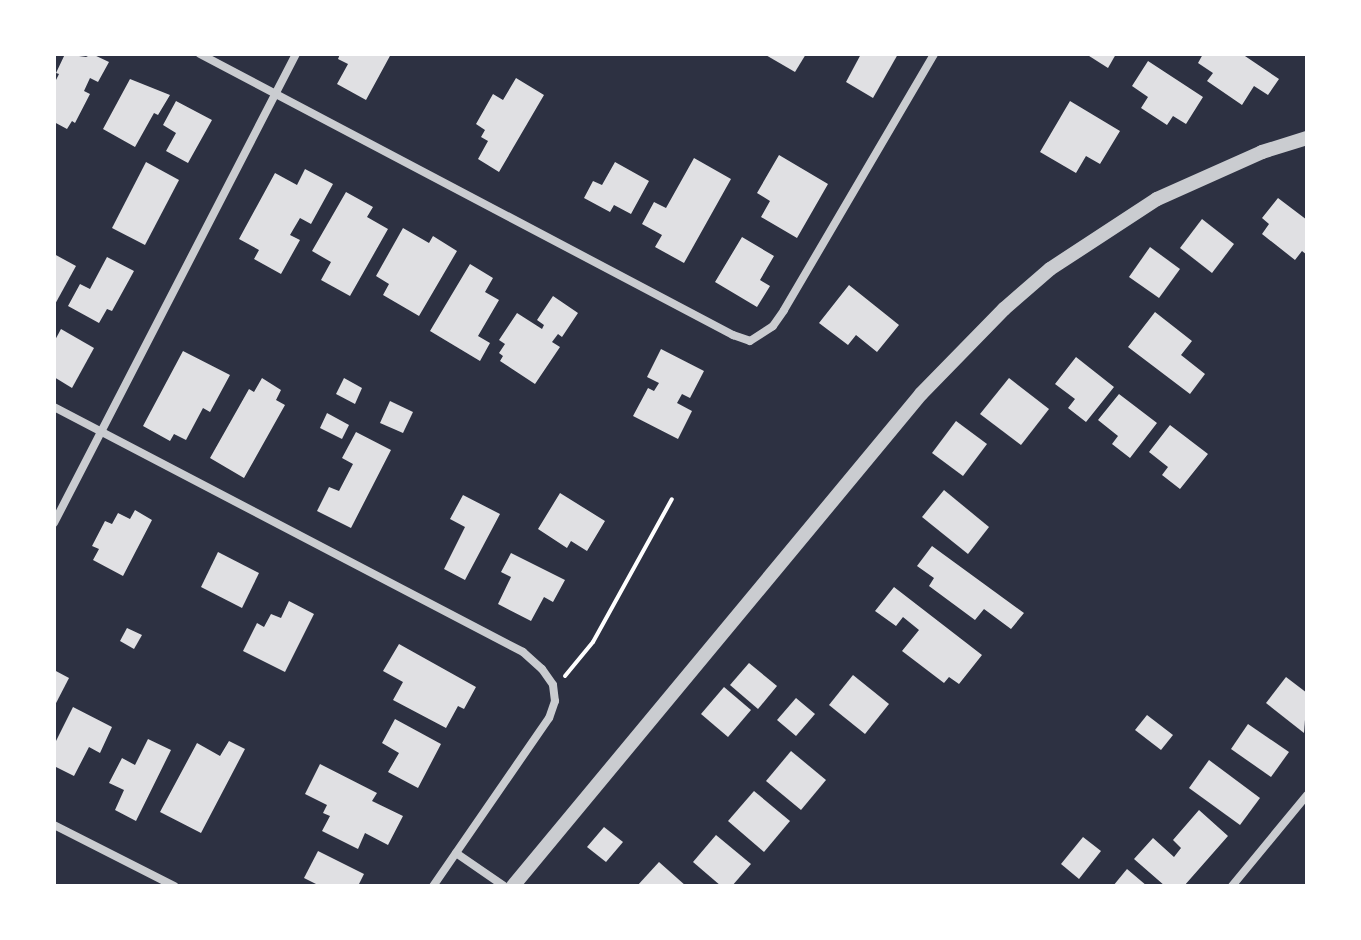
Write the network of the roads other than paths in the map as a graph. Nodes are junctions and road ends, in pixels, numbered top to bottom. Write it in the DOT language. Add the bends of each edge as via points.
graph roads {
  1 [pos="200,54"];
  2 [pos="296,54"];
  3 [pos="934,54"];
  4 [pos="275,95"];
  5 [pos="1307,138"];
  6 [pos="54,407"];
  7 [pos="102,432"];
  8 [pos="54,523"];
  9 [pos="1307,795"];
  10 [pos="54,825"];
  11 [pos="456,853"];
  12 [pos="174,886"];
  13 [pos="433,886"];
  14 [pos="504,886"];
  15 [pos="513,886"];
  16 [pos="1232,886"];
  1 -- 4 [label="street"];
  2 -- 4 [label="street"];
  3 -- 4 [label="street" via="784,310 750,341"];
  4 -- 7 [label="street"];
  5 -- 15 [label="street" via="1157,199 1050,269 1004,309 921,394"];
  6 -- 7 [label="street"];
  7 -- 8 [label="street"];
  7 -- 11 [label="street" via="523,652 542,669 553,685 549,718"];
  9 -- 16 [label="street"];
  10 -- 12 [label="street"];
  11 -- 13 [label="street"];
  11 -- 14 [label="street"];
}
